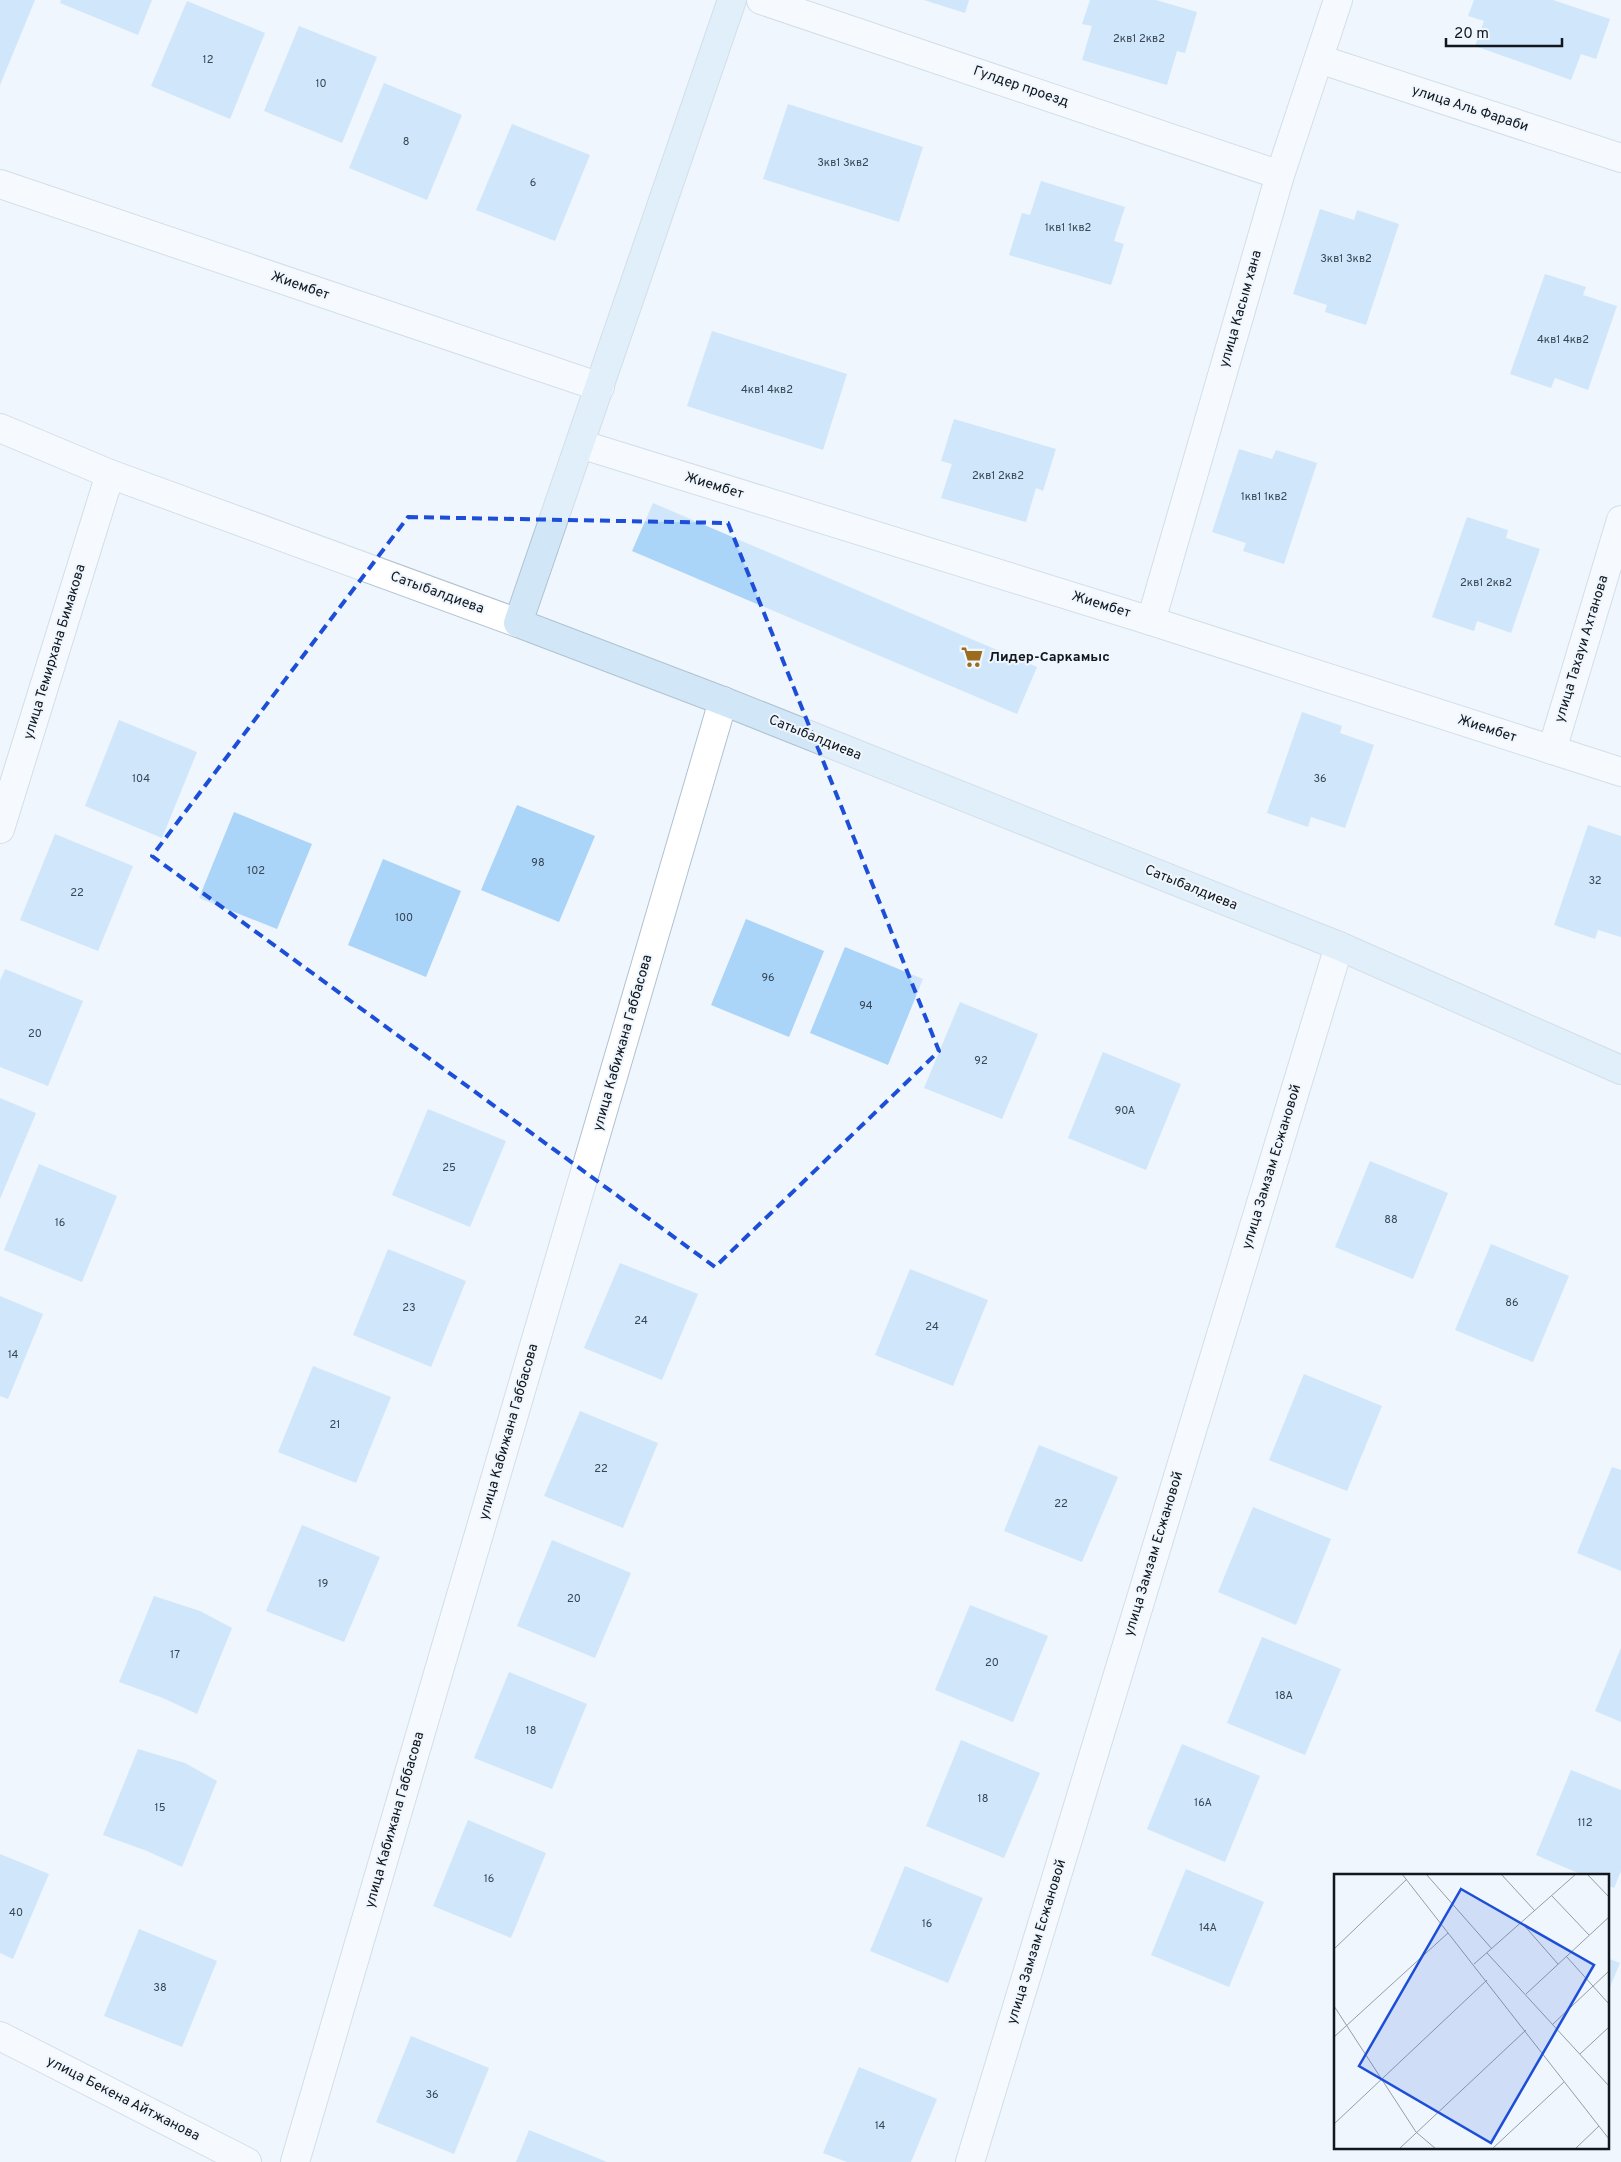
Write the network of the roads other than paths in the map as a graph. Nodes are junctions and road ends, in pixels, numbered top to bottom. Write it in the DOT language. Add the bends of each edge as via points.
graph roads {
  1 [pos="732,0"];
  2 [pos="761,0"];
  3 [pos="1338,0"];
  4 [pos="1319,59"];
  5 [pos="1621,158"];
  6 [pos="1280,175"];
  7 [pos="0,184"];
  8 [pos="600,387"];
  9 [pos="0,428"];
  10 [pos="580,444"];
  11 [pos="110,474"];
  12 [pos="1621,520"];
  13 [pos="1150,621"];
  14 [pos="518,623"];
  15 [pos="723,701"];
  16 [pos="1552,750"];
  17 [pos="1621,772"];
  18 [pos="0,829"];
  19 [pos="1339,946"];
  20 [pos="1621,1070"];
  21 [pos="0,2036"];
  22 [pos="247,2162"];
  23 [pos="296,2162"];
  24 [pos="970,2162"];
  1 -- 8 [label="street"];
  2 -- 6 [label="street, Гулдер проезд"];
  3 -- 4 [label="street, улица Касым хана"];
  4 -- 5 [label="street, улица Аль Фараби"];
  4 -- 6 [label="street, улица Касым хана"];
  6 -- 13 [label="street, улица Касым хана"];
  7 -- 8 [label="street, Жиембет"];
  8 -- 10 [label="street"];
  9 -- 11 [label="street, Сатыбалдиева"];
  10 -- 13 [label="street, Жиембет"];
  10 -- 14 [label="street"];
  11 -- 14 [label="street, Сатыбалдиева"];
  11 -- 18 [label="street, улица Темирхана Бимакова"];
  12 -- 16 [label="street, улица Тахауи Ахтанова"];
  13 -- 16 [label="street, Жиембет"];
  14 -- 15 [label="street, Сатыбалдиева"];
  15 -- 19 [label="street, Сатыбалдиева"];
  15 -- 23 [label="street, улица Кабижана Габбасова"];
  16 -- 17 [label="street, Жиембет"];
  19 -- 20 [label="street, Сатыбалдиева"];
  19 -- 24 [label="street, улица Замзам Есжановой"];
  21 -- 22 [label="street, улица Бекена Айтжанова"];
}
